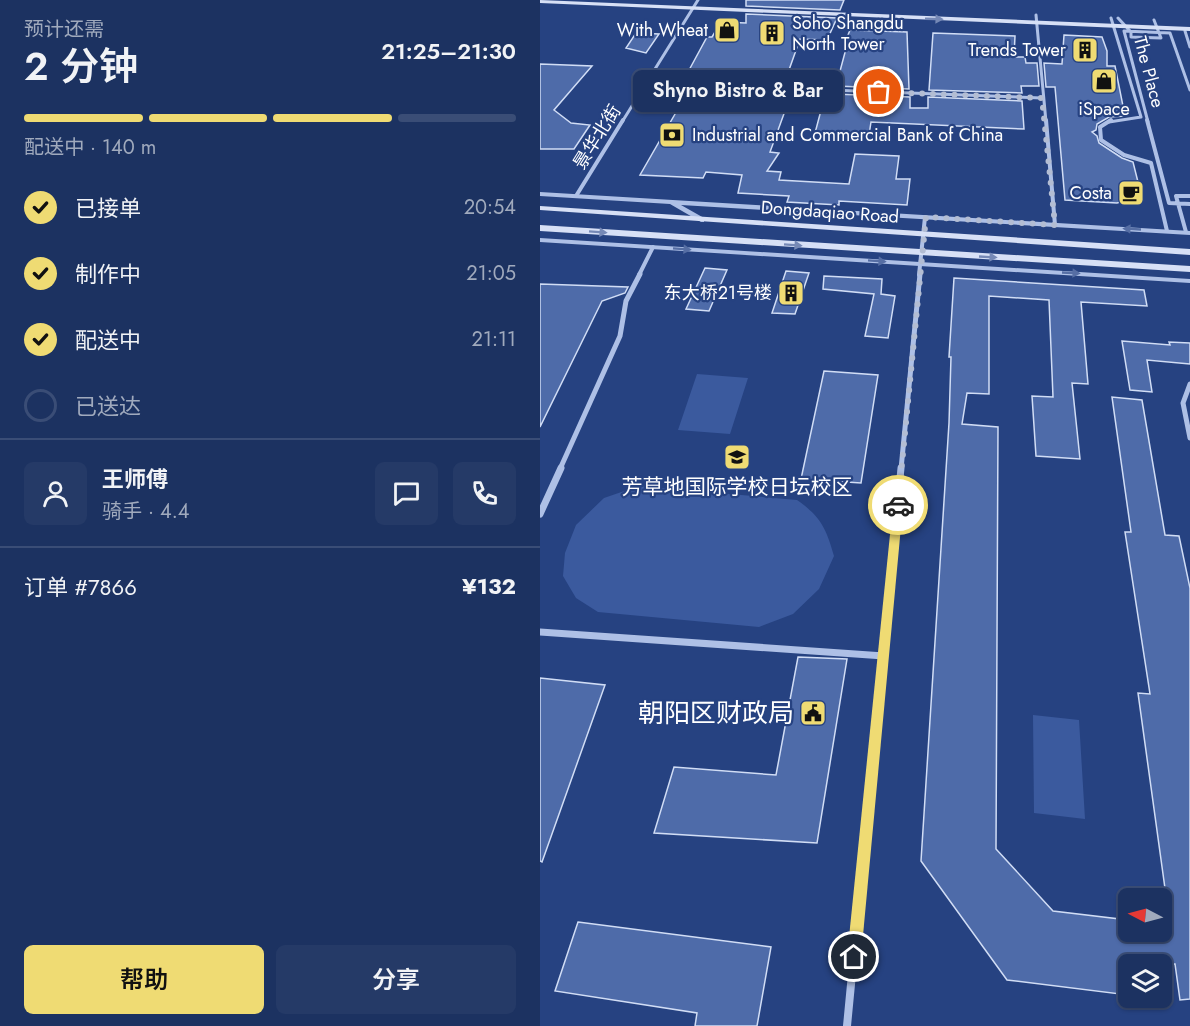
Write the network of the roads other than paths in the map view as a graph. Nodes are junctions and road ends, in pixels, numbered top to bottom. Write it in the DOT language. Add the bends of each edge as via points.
graph roads {
  1 [pos="638,0"];
  2 [pos="540,1"];
  3 [pos="698,1"];
  4 [pos="693,9"];
  5 [pos="1036,15"];
  6 [pos="1114,18"];
  7 [pos="1154,20"];
  8 [pos="1190,21"];
  9 [pos="1037,23"];
  10 [pos="1113,26"];
  11 [pos="1128,29"];
  12 [pos="1158,30"];
  13 [pos="1188,30"];
  14 [pos="1190,47"];
  15 [pos="646,83"];
  16 [pos="1190,90"];
  17 [pos="1042,98"];
  18 [pos="540,194"];
  19 [pos="576,196"];
  20 [pos="1190,196"];
  21 [pos="671,202"];
  22 [pos="1178,203"];
  23 [pos="1190,204"];
  24 [pos="540,208"];
  25 [pos="926,217"];
  26 [pos="701,220"];
  27 [pos="1055,225"];
  28 [pos="540,228"];
  29 [pos="1167,231"];
  30 [pos="1188,232"];
  31 [pos="925,236"];
  32 [pos="540,240"];
  33 [pos="653,247"];
  34 [pos="1190,252"];
  35 [pos="924,253"];
  36 [pos="921,264"];
  37 [pos="1190,269"];
  38 [pos="1190,281"];
  39 [pos="1190,384"];
  40 [pos="1190,438"];
  41 [pos="540,514"];
  42 [pos="540,632"];
  43 [pos="884,656"];
  44 [pos="848,1026"];
  1 -- 3 [label="main road"];
  2 -- 4 [label="main road"];
  3 -- 4 [label="street, 景华北街"];
  3 -- 5 [label="main road"];
  4 -- 9 [label="main road, one-way"];
  4 -- 15 [label="street, 景华北街"];
  5 -- 6 [label="main road"];
  5 -- 9 [label="street"];
  6 -- 7 [label="main road"];
  6 -- 10 [label="street"];
  6 -- 11 [label="street"];
  7 -- 8 [label="main road"];
  7 -- 12 [label="street"];
  9 -- 10 [label="main road"];
  9 -- 17 [label="street"];
  10 -- 11 [label="main road"];
  10 -- 29 [label="street" via="1141,117 1112,120 1100,127 1101,140 1115,152 1151,163"];
  11 -- 12 [label="main road"];
  11 -- 12 [label="street" via="1131,37 1161,38"];
  11 -- 22 [label="street, The Place" via="1124,31 1169,203"];
  12 -- 13 [label="main road"];
  12 -- 16 [label="street, The Place" via="1170,33"];
  13 -- 14 [label="street"];
  15 -- 17 [label="street"];
  15 -- 19 [label="street, 景华北街"];
  17 -- 27 [label="street"];
  18 -- 19 [label="street"];
  19 -- 21 [label="street"];
  20 -- 22 [label="street" via="1176,195"];
  21 -- 25 [label="street"];
  21 -- 26 [label="street"];
  22 -- 23 [label="street"];
  22 -- 30 [label="street"];
  24 -- 26 [label="main road, Dongdaqiao Road"];
  25 -- 27 [label="street"];
  25 -- 31 [label="street"];
  26 -- 31 [label="main road, Dongdaqiao Road"];
  29 -- 27 [label="street, one-way"];
  28 -- 35 [label="main road, Dongdaqiao Road, one-way"];
  29 -- 30 [label="street"];
  31 -- 34 [label="main road, Dongdaqiao Road"];
  31 -- 35 [label="street"];
  32 -- 33 [label="street"];
  33 -- 36 [label="street, one-way"];
  33 -- 41 [label="street" via="626,301 620,336"];
  35 -- 36 [label="street"];
  35 -- 37 [label="main road, Dongdaqiao Road, one-way"];
  36 -- 38 [label="street, one-way"];
  36 -- 43 [label="street"];
  39 -- 40 [label="street" via="1183,403"];
  42 -- 43 [label="street"];
  43 -- 44 [label="street"];
}
